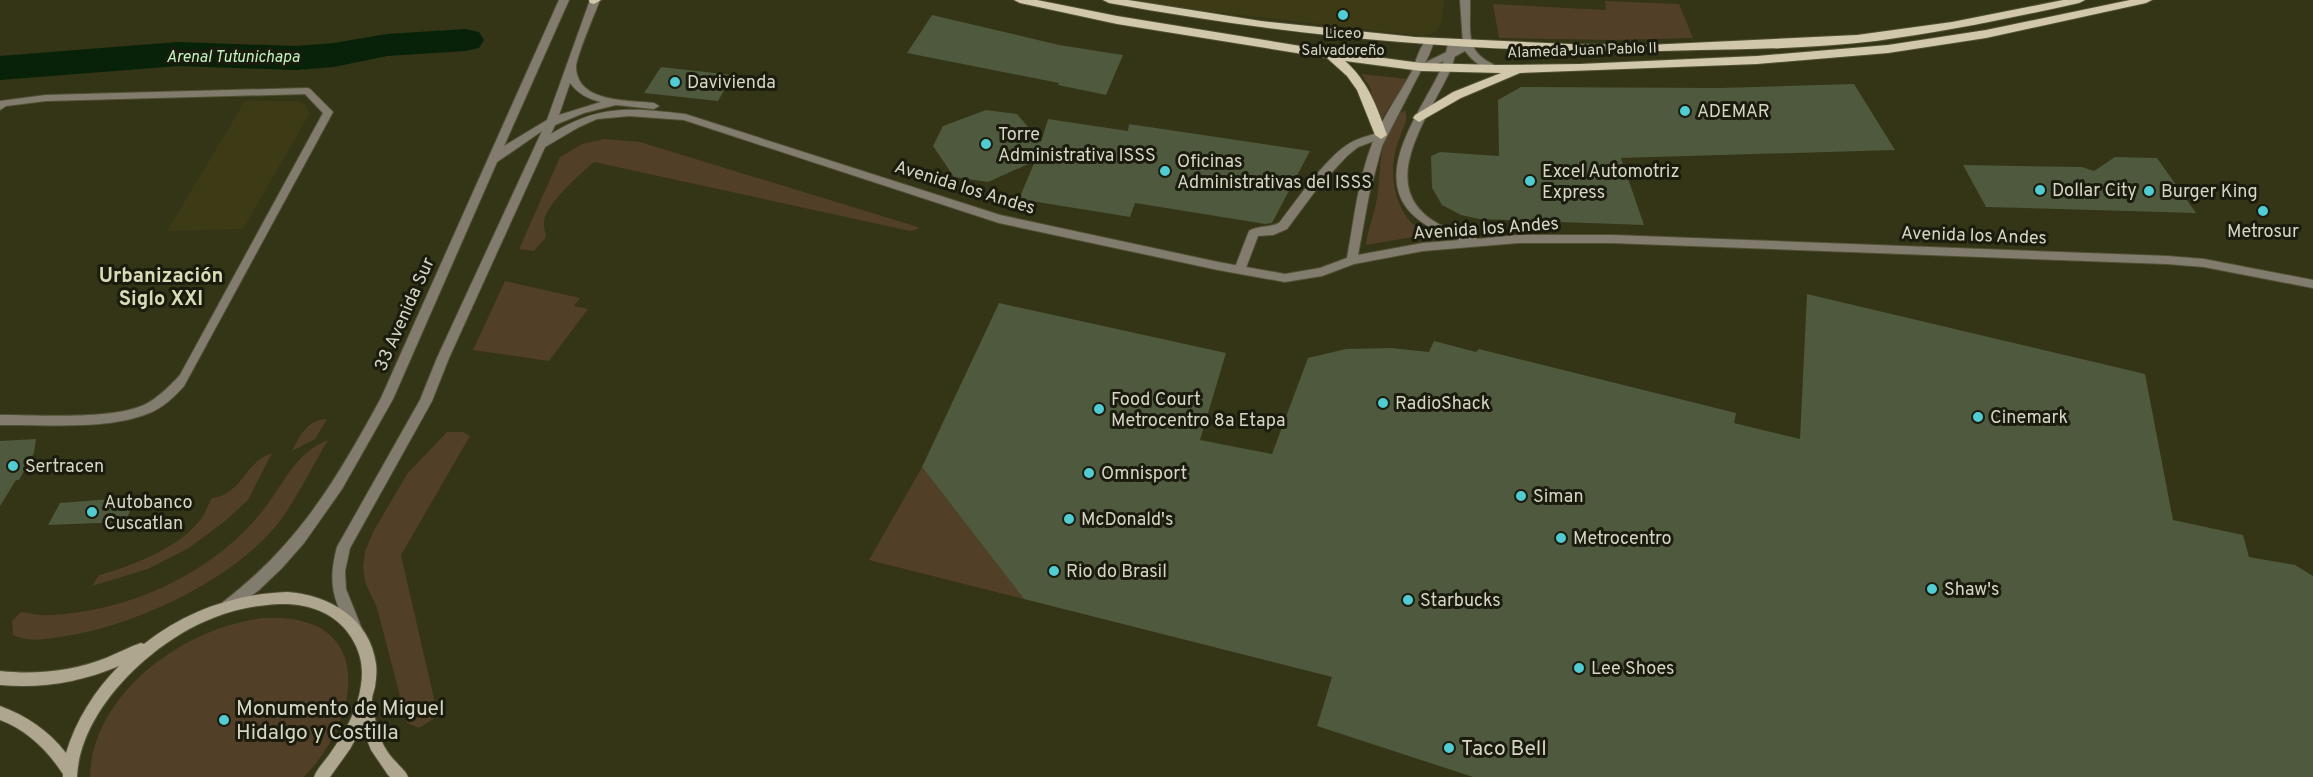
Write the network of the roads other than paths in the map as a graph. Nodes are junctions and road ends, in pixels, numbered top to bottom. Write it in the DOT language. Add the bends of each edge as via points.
graph roads {
  1 [pos="564,0"];
  2 [pos="595,0"];
  3 [pos="1020,0"];
  4 [pos="1108,0"];
  5 [pos="1465,0"];
  6 [pos="2079,0"];
  7 [pos="2146,0"];
  8 [pos="1429,42"];
  9 [pos="1468,45"];
  10 [pos="1451,50"];
  11 [pos="1331,55"];
  12 [pos="572,66"];
  13 [pos="1421,67"];
  14 [pos="1446,69"];
  15 [pos="1497,69"];
  16 [pos="1524,69"];
  17 [pos="616,102"];
  18 [pos="1,104"];
  19 [pos="685,117"];
  20 [pos="1419,118"];
  21 [pos="552,120"];
  22 [pos="1381,135"];
  23 [pos="542,144"];
  24 [pos="491,163"];
  25 [pos="1518,239"];
  26 [pos="1353,260"];
  27 [pos="1240,270"];
  28 [pos="2313,284"];
  29 [pos="0,420"];
  30 [pos="225,608"];
  31 [pos="356,630"];
  32 [pos="160,639"];
  33 [pos="0,678"];
  34 [pos="368,691"];
  35 [pos="0,713"];
  36 [pos="70,774"];
  37 [pos="321,777"];
  38 [pos="401,777"];
  1 -- 24 [label="street, 33 Avenida Sur"];
  2 -- 12 [label="street"];
  3 -- 11 [label="main road, Alameda Juan Pablo II"];
  4 -- 8 [label="main road, Alameda Juan Pablo II" via="1292,29"];
  5 -- 9 [label="street"];
  6 -- 9 [label="main road, Alameda Juan Pablo II" via="1996,18 1818,42 1596,49"];
  7 -- 16 [label="main road, Alameda Juan Pablo II" via="1986,34 1887,49 1757,60"];
  8 -- 10 [label="main road, Alameda Juan Pablo II"];
  8 -- 13 [label="street"];
  9 -- 10 [label="main road, Alameda Juan Pablo II"];
  9 -- 15 [label="street" via="1475,60"];
  10 -- 13 [label="street"];
  10 -- 14 [label="street"];
  11 -- 13 [label="main road, Alameda Juan Pablo II"];
  11 -- 22 [label="main road" via="1364,89"];
  12 -- 17 [label="street, Avenida los Andes" via="574,82 585,93"];
  12 -- 21 [label="street"];
  13 -- 14 [label="main road, Alameda Juan Pablo II"];
  13 -- 22 [label="street"];
  14 -- 15 [label="main road, Alameda Juan Pablo II"];
  14 -- 20 [label="street"];
  15 -- 16 [label="main road, Alameda Juan Pablo II"];
  16 -- 20 [label="main road" via="1457,95"];
  17 -- 19 [label="street, Avenida los Andes" via="674,109"];
  17 -- 21 [label="street"];
  18 -- 29 [label="street" via="46,98 307,91 328,112 184,378 173,391 147,408 120,416"];
  19 -- 23 [label="street, Avenida los Andes" via="642,112 596,116"];
  19 -- 27 [label="street, Avenida los Andes" via="999,219"];
  20 -- 25 [label="street" via="1400,172 1405,197 1416,214 1448,234"];
  21 -- 23 [label="street"];
  21 -- 24 [label="street"];
  22 -- 26 [label="street"];
  22 -- 27 [label="street" via="1342,154 1283,226 1253,234"];
  23 -- 31 [label="street" via="426,401 344,547 336,572 343,603"];
  24 -- 30 [label="street, 33 Avenida Sur" via="387,399 356,457 294,545 266,577"];
  25 -- 26 [label="street, Avenida los Andes" via="1422,247"];
  25 -- 28 [label="street, Avenida los Andes" via="1744,243 2167,260 2204,263"];
  26 -- 27 [label="street, Avenida los Andes" via="1322,272 1285,278"];
  30 -- 31 [label="main road" via="273,598 303,600 333,611"];
  30 -- 32 [label="main road"];
  31 -- 34 [label="main road" via="368,658"];
  32 -- 33 [label="main road" via="85,672 48,679"];
  32 -- 36 [label="main road" via="122,672 93,710 74,750"];
  34 -- 37 [label="main road" via="351,735"];
  34 -- 38 [label="main road" via="367,718 374,743 387,765"];
  35 -- 36 [label="main road" via="44,737"];
}
